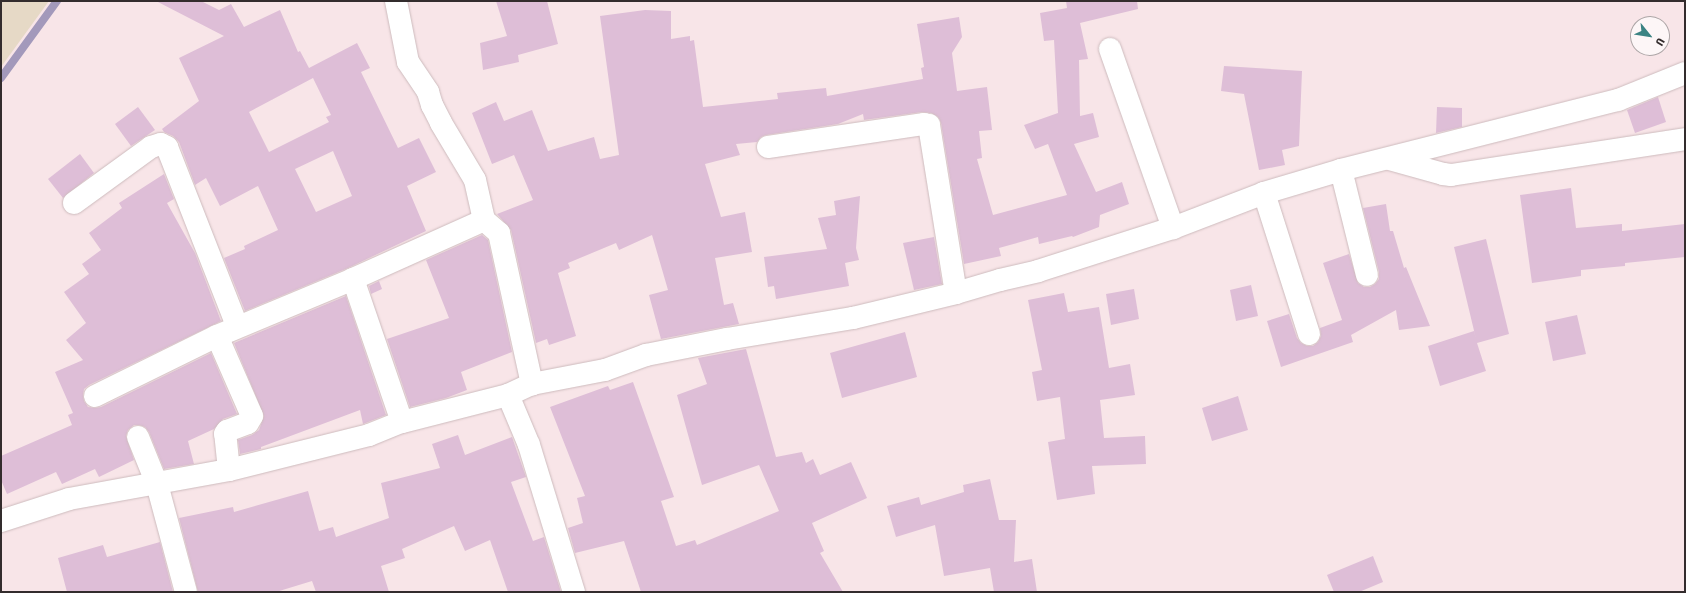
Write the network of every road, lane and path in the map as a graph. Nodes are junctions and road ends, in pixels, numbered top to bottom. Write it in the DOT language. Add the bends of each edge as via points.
graph roads {
  1 [pos="396,1"];
  2 [pos="1110,49"];
  3 [pos="1685,73"];
  4 [pos="1685,140"];
  5 [pos="768,147"];
  6 [pos="1389,159"];
  7 [pos="1341,170"];
  8 [pos="1264,193"];
  9 [pos="74,203"];
  10 [pos="484,220"];
  11 [pos="1173,228"];
  12 [pos="1367,275"];
  13 [pos="353,279"];
  14 [pos="956,294"];
  15 [pos="237,326"];
  16 [pos="1309,334"];
  17 [pos="217,336"];
  18 [pos="532,384"];
  19 [pos="508,395"];
  20 [pos="95,396"];
  21 [pos="402,422"];
  22 [pos="138,437"];
  23 [pos="229,470"];
  24 [pos="157,484"];
  25 [pos="1,521"];
  26 [pos="186,592"];
  27 [pos="574,592"];
  1 -- 10 [label="street" via="408,62 428,92 441,122 476,180"];
  2 -- 11 [label="street"];
  3 -- 6 [label="street" via="1618,100"];
  4 -- 6 [label="street" via="1451,175"];
  5 -- 14 [label="street" via="929,125"];
  6 -- 7 [label="street"];
  7 -- 8 [label="street"];
  7 -- 12 [label="street"];
  8 -- 11 [label="street"];
  8 -- 16 [label="street"];
  9 -- 15 [label="street" via="151,147 161,144 168,148"];
  10 -- 13 [label="street"];
  10 -- 18 [label="street" via="495,228 501,240"];
  11 -- 14 [label="street"];
  13 -- 15 [label="street"];
  13 -- 21 [label="street"];
  14 -- 18 [label="street" via="853,318 646,355 605,370"];
  15 -- 17 [label="street"];
  17 -- 20 [label="street"];
  17 -- 23 [label="street" via="252,416 248,423 228,430 225,434"];
  18 -- 19 [label="street"];
  19 -- 21 [label="street"];
  19 -- 27 [label="street" via="529,445"];
  21 -- 23 [label="street" via="369,435"];
  22 -- 24 [label="street"];
  23 -- 24 [label="street"];
  24 -- 25 [label="street" via="69,499"];
  24 -- 26 [label="street"];
}
